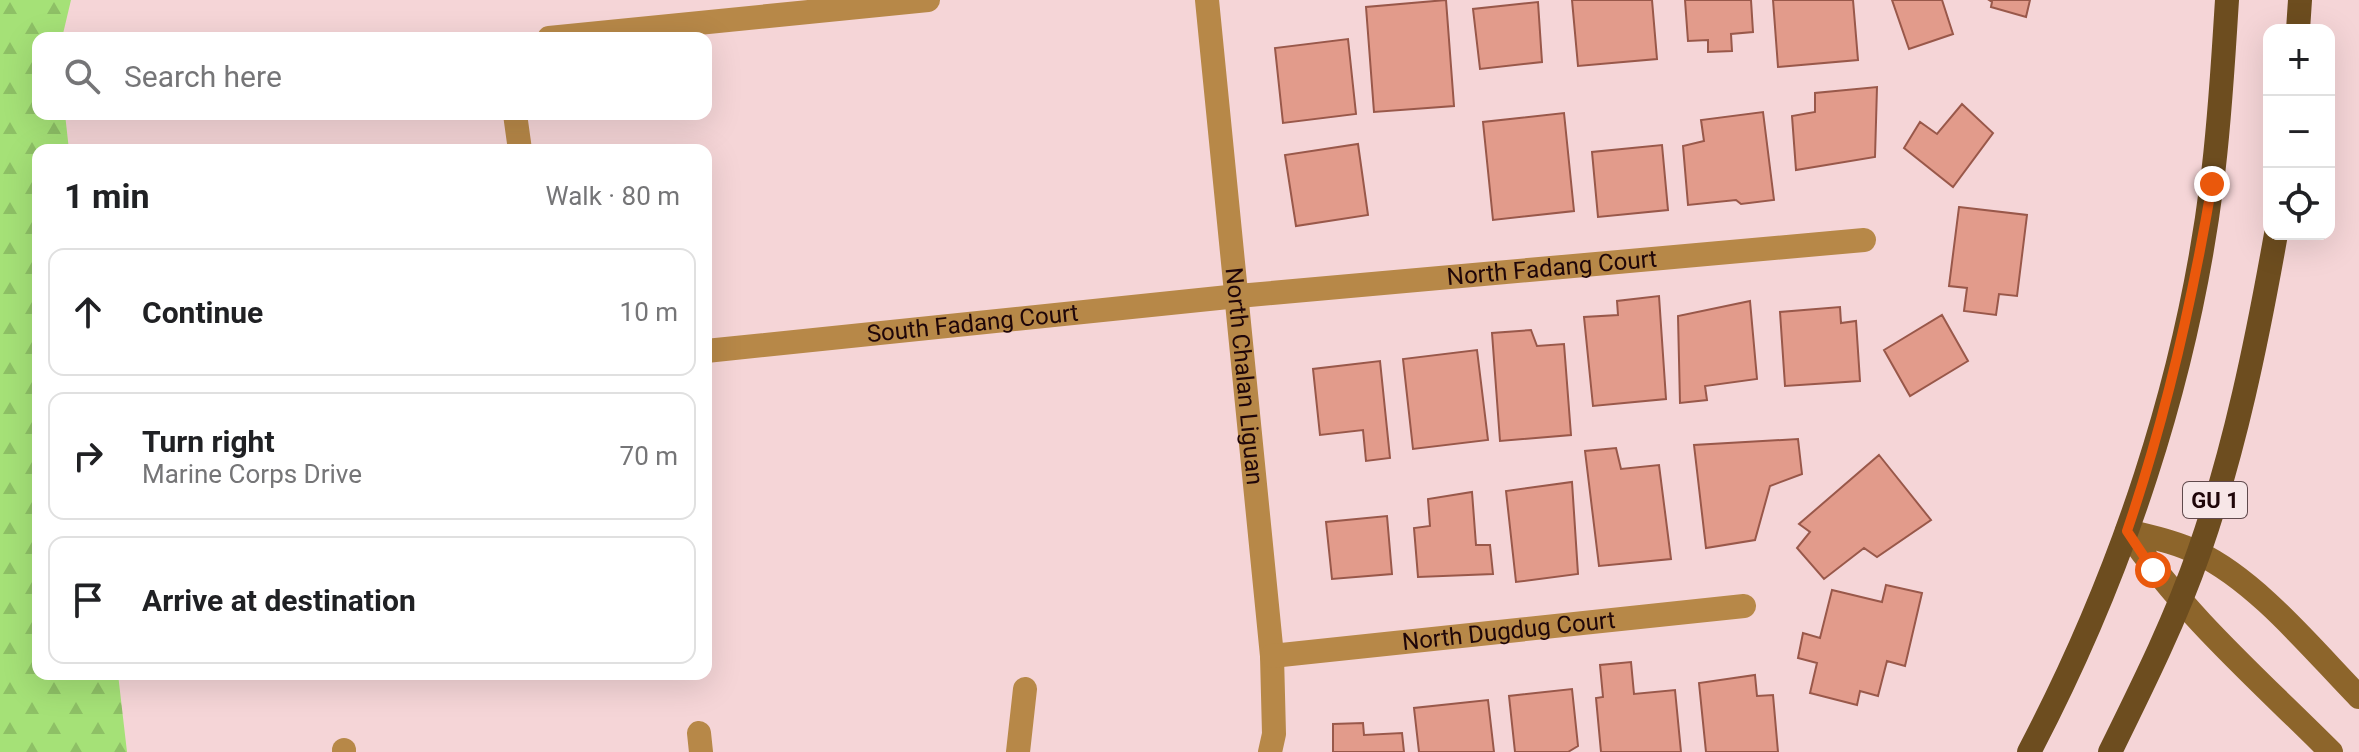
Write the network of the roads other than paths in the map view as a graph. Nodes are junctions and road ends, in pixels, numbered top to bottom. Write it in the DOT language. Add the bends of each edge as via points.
graph roads {
  1 [pos="928,0"];
  2 [pos="1207,0"];
  3 [pos="2227,0"];
  4 [pos="2300,0"];
  5 [pos="2298,24"];
  6 [pos="609,32"];
  7 [pos="516,120"];
  8 [pos="519,144"];
  9 [pos="1864,240"];
  10 [pos="2275,240"];
  11 [pos="1238,296"];
  12 [pos="712,350"];
  13 [pos="2127,531"];
  14 [pos="2198,553"];
  15 [pos="2179,600"];
  16 [pos="1744,606"];
  17 [pos="1272,656"];
  18 [pos="1025,689"];
  19 [pos="2359,697"];
  20 [pos="1018,752"];
  21 [pos="1270,752"];
  22 [pos="2029,752"];
  23 [pos="2110,752"];
  24 [pos="2331,752"];
  1 -- 6 [label="street"];
  2 -- 11 [label="street, North Chalan Liguan"];
  3 -- 13 [label="main road" via="2212,184 2196,275 2152,459"];
  4 -- 5 [label="main road"];
  7 -- 8 [label="street"];
  9 -- 11 [label="street, North Fadang Court"];
  10 -- 14 [label="main road, GU 1" via="2247,381"];
  11 -- 12 [label="street, South Fadang Court"];
  11 -- 17 [label="street, North Chalan Liguan"];
  13 -- 14 [label="main road"];
  13 -- 15 [label="main road"];
  13 -- 22 [label="main road" via="2085,640"];
  14 -- 15 [label="main road, GU 1"];
  14 -- 19 [label="main road" via="2254,590"];
  15 -- 23 [label="main road, GU 1"];
  15 -- 24 [label="main road"];
  16 -- 17 [label="street, North Dugdug Court"];
  17 -- 21 [label="street, North Chalan Liguan"];
  18 -- 20 [label="street"];
}
